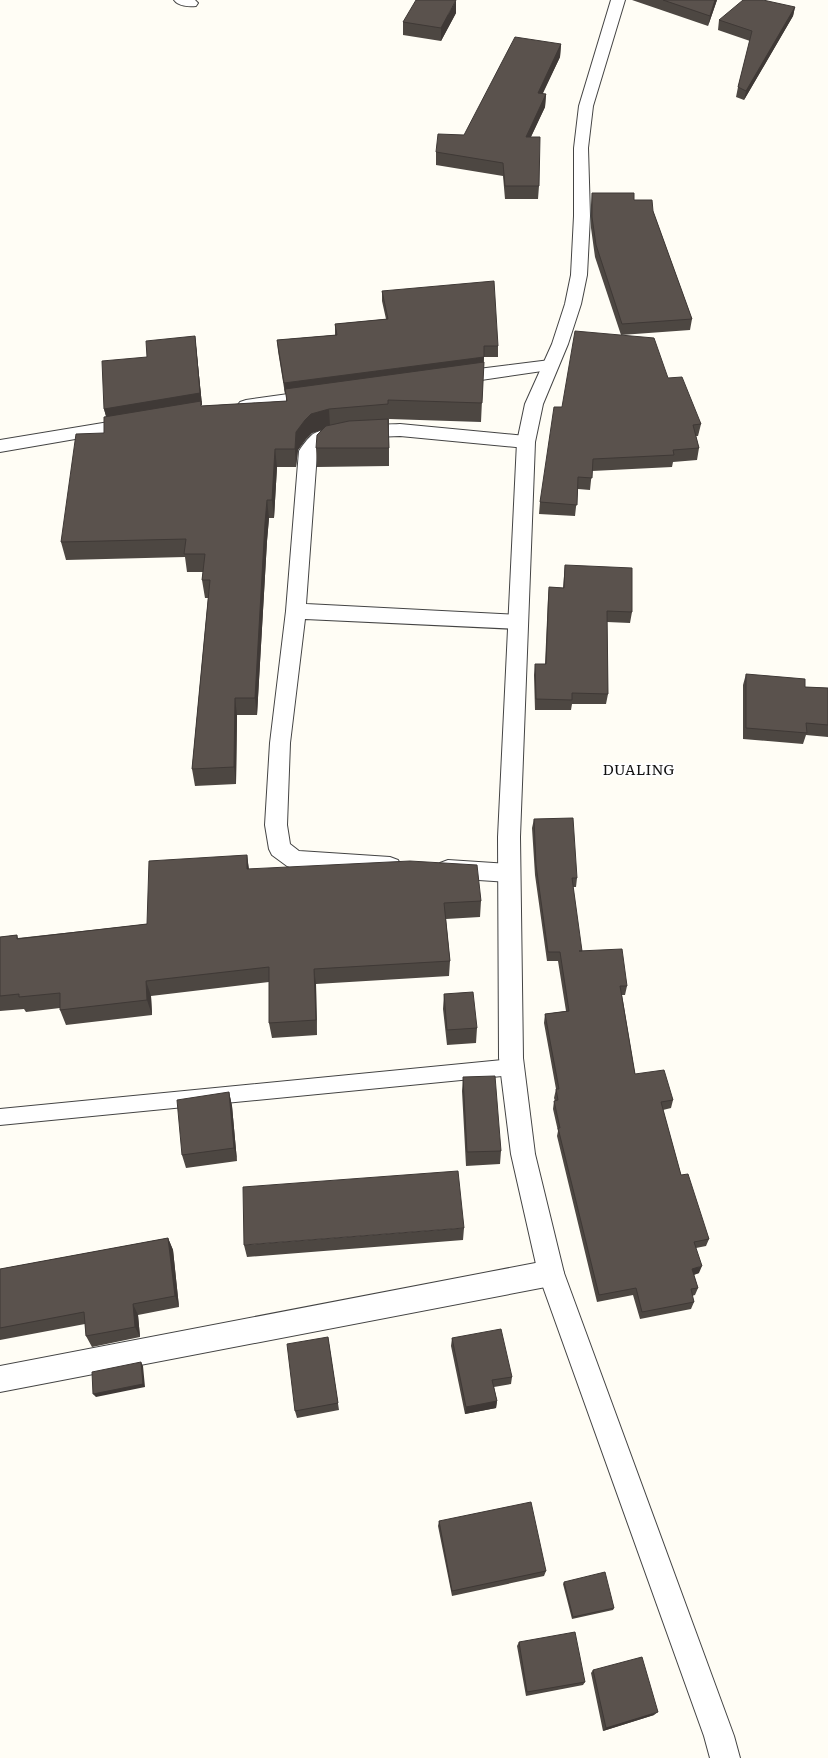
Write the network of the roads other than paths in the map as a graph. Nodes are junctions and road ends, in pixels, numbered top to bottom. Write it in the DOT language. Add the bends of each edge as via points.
graph roads {
  1 [pos="618,0"];
  2 [pos="550,365"];
  3 [pos="435,380"];
  4 [pos="335,394"];
  5 [pos="227,409"];
  6 [pos="150,421"];
  7 [pos="526,442"];
  8 [pos="0,446"];
  9 [pos="296,611"];
  10 [pos="518,622"];
  11 [pos="406,867"];
  12 [pos="430,868"];
  13 [pos="509,873"];
  14 [pos="512,1067"];
  15 [pos="0,1117"];
  16 [pos="551,1273"];
  17 [pos="0,1379"];
  18 [pos="725,1758"];
  1 -- 2 [label="street" via="586,106 581,148 582,216 579,275 573,304"];
  2 -- 3 [label="street"];
  2 -- 7 [label="street" via="534,404"];
  4 -- 5 [label="street"];
  6 -- 8 [label="street"];
  7 -- 9 [label="street" via="400,430 350,432 320,438 308,451"];
  7 -- 10 [label="street"];
  9 -- 10 [label="street"];
  9 -- 11 [label="street" via="280,743 276,825 280,849 295,860"];
  10 -- 13 [label="street"];
  12 -- 13 [label="street"];
  13 -- 14 [label="street"];
  14 -- 15 [label="lane"];
  14 -- 16 [label="street" via="523,1154"];
  16 -- 17 [label="street"];
  16 -- 18 [label="street" via="720,1736"];
}
